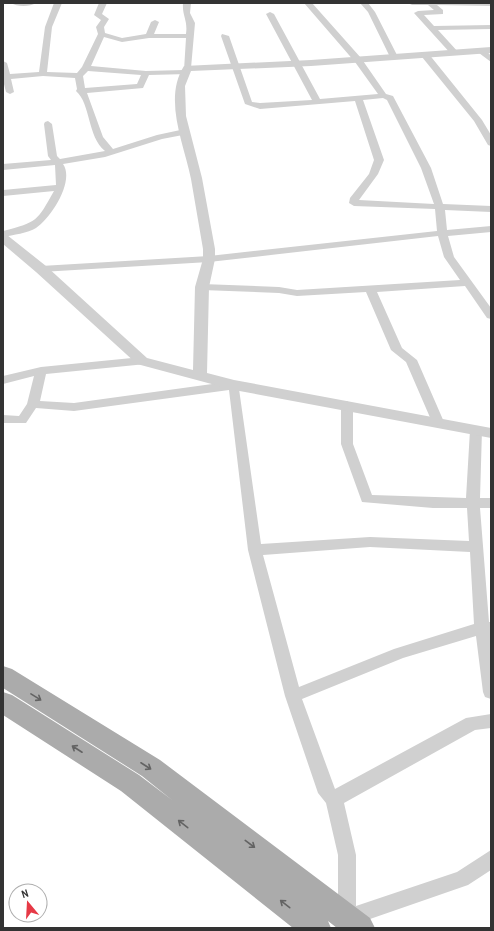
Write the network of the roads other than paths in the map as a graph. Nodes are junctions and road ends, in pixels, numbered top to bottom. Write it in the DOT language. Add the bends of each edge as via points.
graph roads {
  1 [pos="15,3"];
  2 [pos="32,3"];
  3 [pos="58,3"];
  4 [pos="103,3"];
  5 [pos="187,3"];
  6 [pos="308,3"];
  7 [pos="364,3"];
  8 [pos="412,3"];
  9 [pos="431,4"];
  10 [pos="491,4"];
  11 [pos="270,14"];
  12 [pos="155,22"];
  13 [pos="491,27"];
  14 [pos="433,28"];
  15 [pos="102,34"];
  16 [pos="149,36"];
  17 [pos="190,36"];
  18 [pos="225,36"];
  19 [pos="487,50"];
  20 [pos="455,53"];
  21 [pos="426,55"];
  22 [pos="394,57"];
  23 [pos="357,60"];
  24 [pos="491,60"];
  25 [pos="3,63"];
  26 [pos="296,64"];
  27 [pos="236,66"];
  28 [pos="86,68"];
  29 [pos="186,70"];
  30 [pos="146,73"];
  31 [pos="43,74"];
  32 [pos="4,76"];
  33 [pos="79,76"];
  34 [pos="80,91"];
  35 [pos="10,92"];
  36 [pos="383,96"];
  37 [pos="358,100"];
  38 [pos="317,102"];
  39 [pos="491,119"];
  40 [pos="478,120"];
  41 [pos="48,124"];
  42 [pos="185,132"];
  43 [pos="491,143"];
  44 [pos="111,152"];
  45 [pos="58,162"];
  46 [pos="3,167"];
  47 [pos="60,188"];
  48 [pos="3,193"];
  49 [pos="440,208"];
  50 [pos="491,209"];
  51 [pos="491,229"];
  52 [pos="442,233"];
  53 [pos="3,234"];
  54 [pos="3,238"];
  55 [pos="209,259"];
  56 [pos="41,269"];
  57 [pos="467,283"];
  58 [pos="202,287"];
  59 [pos="370,289"];
  60 [pos="491,316"];
  61 [pos="142,361"];
  62 [pos="41,371"];
  63 [pos="200,376"];
  64 [pos="3,380"];
  65 [pos="234,385"];
  66 [pos="33,404"];
  67 [pos="347,405"];
  68 [pos="3,419"];
  69 [pos="438,422"];
  70 [pos="476,430"];
  71 [pos="491,432"];
  72 [pos="473,502"];
  73 [pos="491,503"];
  74 [pos="477,547"];
  75 [pos="255,550"];
  76 [pos="486,628"];
  77 [pos="3,676"];
  78 [pos="491,692"];
  79 [pos="293,696"];
  80 [pos="3,702"];
  81 [pos="491,721"];
  82 [pos="334,799"];
  83 [pos="491,859"];
  84 [pos="348,925"];
  85 [pos="316,928"];
  1 -- 2 [label="street"];
  3 -- 31 [label="street" via="52,11"];
  4 -- 15 [label="street" via="98,15 105,19 100,28"];
  5 -- 17 [label="street" via="186,13 191,23"];
  6 -- 23 [label="street"];
  7 -- 22 [label="street"];
  8 -- 9 [label="street"];
  9 -- 10 [label="street"];
  9 -- 14 [label="street" via="440,12 418,13"];
  11 -- 26 [label="street"];
  12 -- 16 [label="street"];
  13 -- 14 [label="street"];
  14 -- 20 [label="street"];
  15 -- 16 [label="street" via="122,40"];
  15 -- 28 [label="street"];
  16 -- 17 [label="street"];
  17 -- 29 [label="street"];
  18 -- 27 [label="street"];
  19 -- 20 [label="street"];
  19 -- 24 [label="street"];
  20 -- 21 [label="street"];
  21 -- 22 [label="street"];
  21 -- 40 [label="street"];
  22 -- 23 [label="street"];
  23 -- 26 [label="street"];
  23 -- 36 [label="street"];
  25 -- 32 [label="street"];
  26 -- 27 [label="street"];
  26 -- 38 [label="street"];
  27 -- 29 [label="street"];
  27 -- 38 [label="street" via="248,102 253,106"];
  28 -- 30 [label="street"];
  28 -- 33 [label="street"];
  29 -- 30 [label="street"];
  29 -- 42 [label="street" via="180,86 181,116"];
  30 -- 34 [label="street" via="140,86"];
  31 -- 32 [label="street"];
  31 -- 33 [label="street"];
  32 -- 35 [label="street"];
  33 -- 34 [label="street"];
  34 -- 44 [label="street" via="90,110 95,131"];
  36 -- 37 [label="street"];
  36 -- 49 [label="street" via="390,98 426,168"];
  37 -- 38 [label="street"];
  37 -- 49 [label="street" via="379,160 354,203"];
  39 -- 40 [label="street"];
  40 -- 43 [label="street"];
  41 -- 45 [label="street" via="53,156"];
  42 -- 44 [label="street"];
  42 -- 55 [label="street" via="196,178"];
  44 -- 45 [label="street"];
  45 -- 46 [label="street"];
  45 -- 47 [label="street" via="61,167"];
  47 -- 48 [label="street"];
  47 -- 53 [label="street" via="43,218 31,227"];
  49 -- 50 [label="street"];
  49 -- 52 [label="street"];
  51 -- 52 [label="street"];
  52 -- 55 [label="street"];
  52 -- 57 [label="street" via="449,257"];
  54 -- 56 [label="street"];
  55 -- 56 [label="street"];
  55 -- 58 [label="street"];
  56 -- 61 [label="street"];
  57 -- 59 [label="street"];
  57 -- 60 [label="street"];
  58 -- 59 [label="street" via="297,292"];
  58 -- 63 [label="street"];
  59 -- 69 [label="street" via="397,350 411,360"];
  61 -- 62 [label="street"];
  61 -- 63 [label="street"];
  62 -- 64 [label="street"];
  62 -- 66 [label="street"];
  63 -- 65 [label="street"];
  65 -- 66 [label="street" via="74,407"];
  65 -- 67 [label="street"];
  65 -- 75 [label="street"];
  66 -- 68 [label="street" via="22,420"];
  67 -- 69 [label="street"];
  67 -- 72 [label="street" via="347,444 367,499 432,503"];
  69 -- 70 [label="street"];
  70 -- 71 [label="street"];
  70 -- 72 [label="street"];
  72 -- 73 [label="street"];
  72 -- 74 [label="street"];
  74 -- 75 [label="street" via="370,542"];
  74 -- 76 [label="street"];
  75 -- 79 [label="street"];
  76 -- 78 [label="street"];
  76 -- 79 [label="street" via="399,653"];
  77 -- 84 [label="main road, one-way" via="151,768"];
  79 -- 82 [label="street" via="327,793"];
  85 -- 80 [label="main road, one-way" via="130,783"];
  81 -- 82 [label="street" via="472,723"];
  82 -- 84 [label="street" via="347,855"];
  83 -- 84 [label="street" via="462,879"];
}
